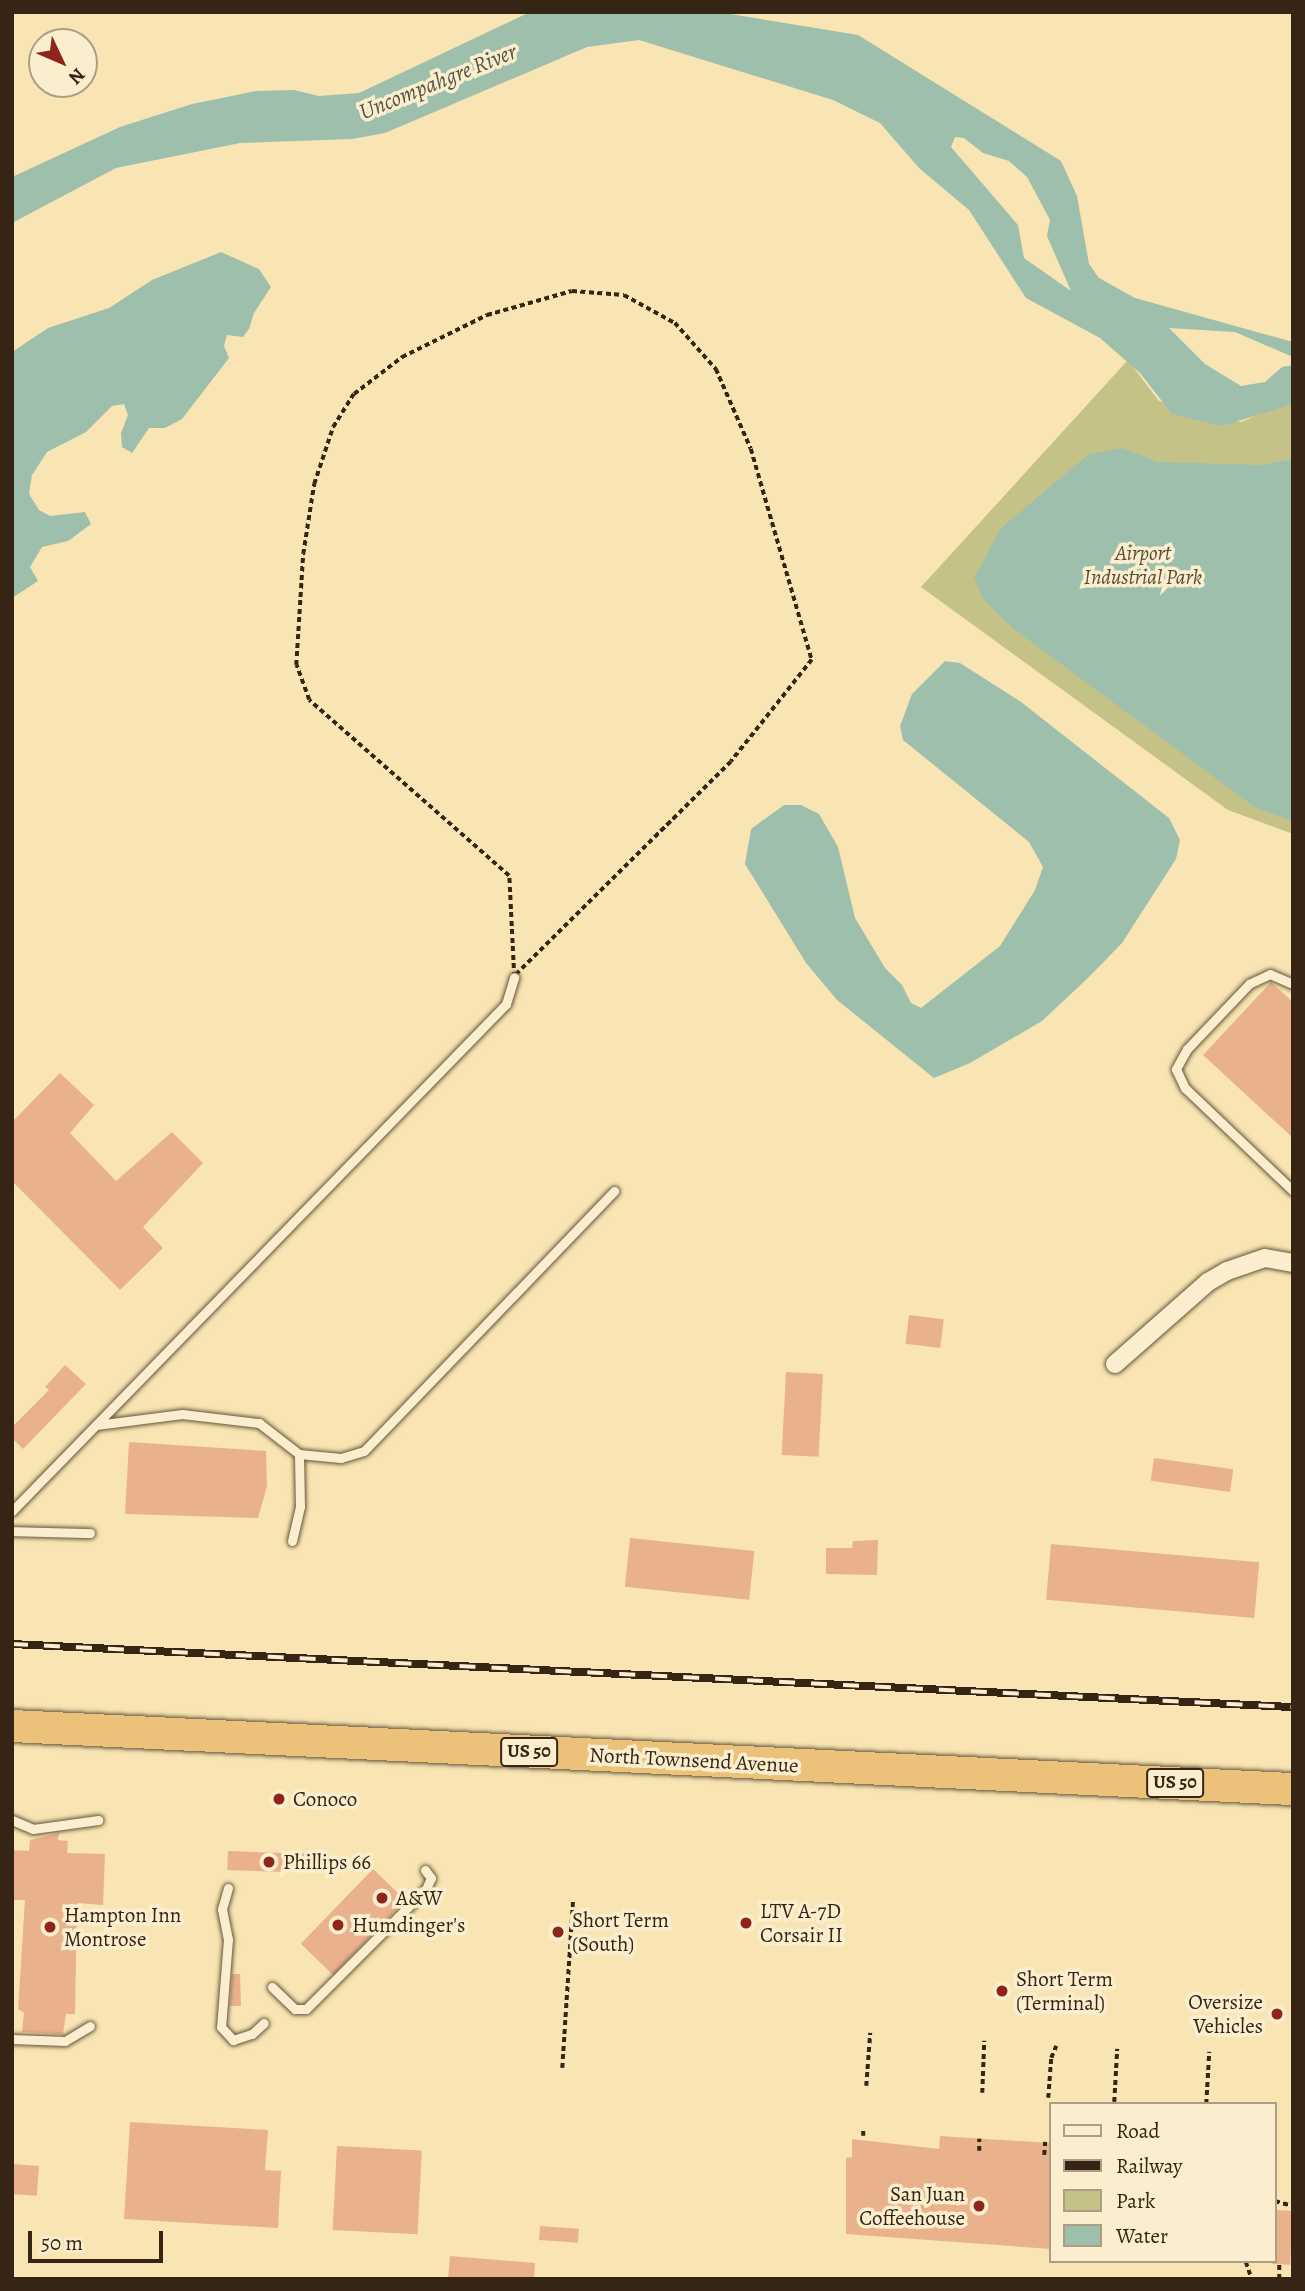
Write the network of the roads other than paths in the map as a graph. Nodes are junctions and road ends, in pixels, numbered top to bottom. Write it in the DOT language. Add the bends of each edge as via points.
graph roads {
  1 [pos="514,977"];
  2 [pos="1293,984"];
  3 [pos="614,1191"];
  4 [pos="1293,1191"];
  5 [pos="1293,1263"];
  6 [pos="1115,1364"];
  7 [pos="96,1425"];
  8 [pos="299,1454"];
  9 [pos="12,1511"];
  10 [pos="12,1531"];
  11 [pos="90,1533"];
  12 [pos="292,1541"];
  13 [pos="12,1726"];
  14 [pos="1293,1788"];
  15 [pos="12,1820"];
  16 [pos="98,1820"];
  17 [pos="425,1870"];
  18 [pos="228,1888"];
  19 [pos="271,1987"];
  20 [pos="264,2023"];
  21 [pos="90,2026"];
  22 [pos="12,2039"];
  1 -- 7 [label="lane" via="506,1004"];
  2 -- 4 [label="lane" via="1270,974 1249,984 1187,1048 1176,1069 1185,1088"];
  3 -- 8 [label="lane" via="363,1451 341,1458"];
  5 -- 6 [label="street" via="1265,1258 1227,1271"];
  7 -- 8 [label="lane" via="182,1414 259,1423"];
  7 -- 9 [label="lane"];
  8 -- 12 [label="lane" via="300,1507"];
  10 -- 11 [label="lane"];
  13 -- 14 [label="highway, North Townsend Avenue / US 50"];
  15 -- 16 [label="lane" via="40,1829"];
  17 -- 19 [label="lane" via="431,1878 426,1889 306,2009 295,2008"];
  18 -- 20 [label="lane" via="222,1909 228,1939 221,2027 233,2040 252,2034"];
  21 -- 22 [label="lane" via="65,2041"];
}
